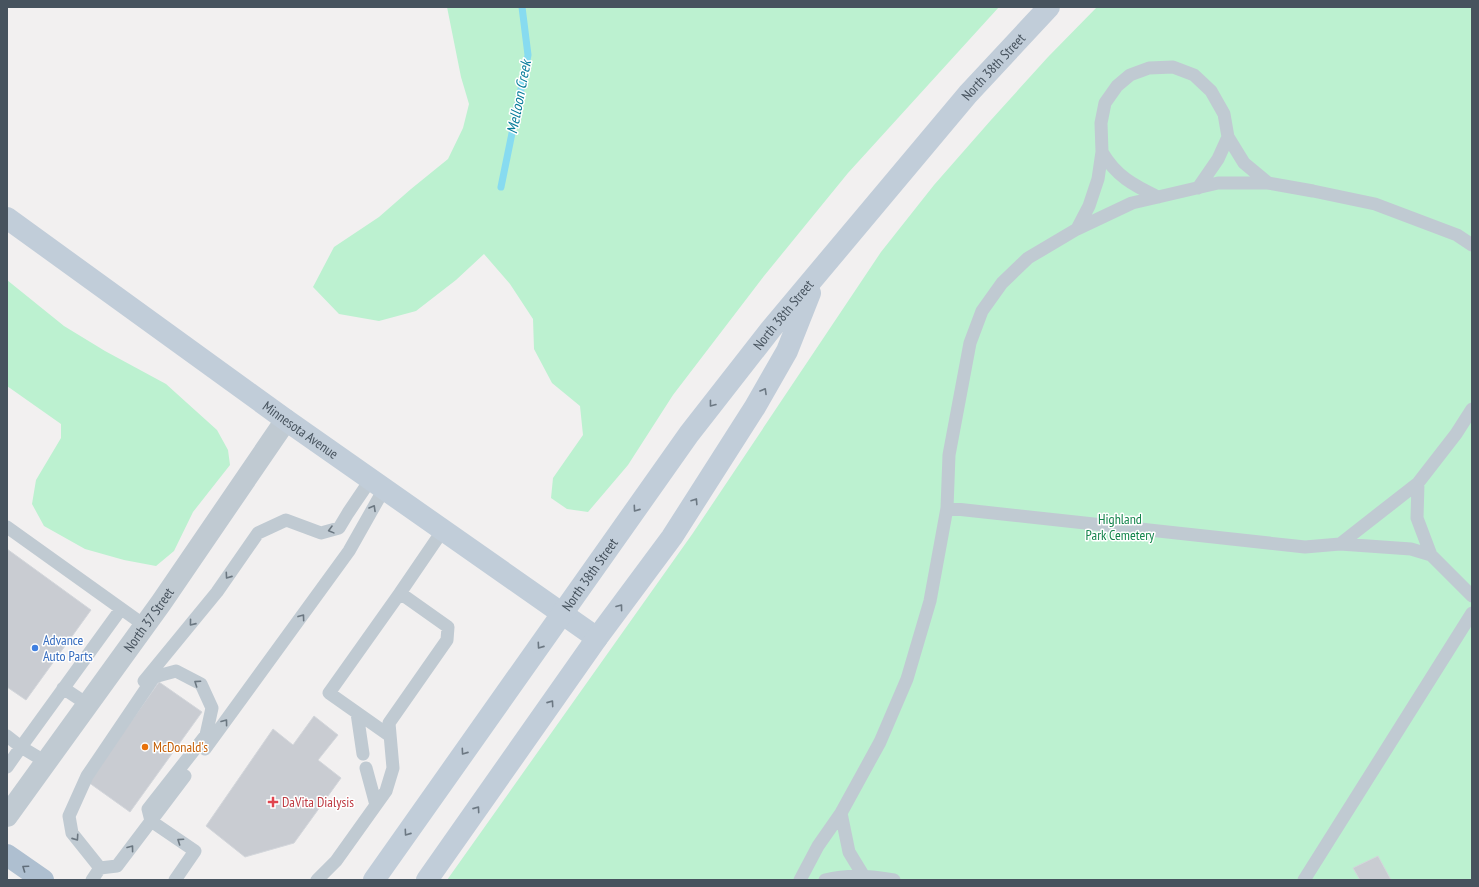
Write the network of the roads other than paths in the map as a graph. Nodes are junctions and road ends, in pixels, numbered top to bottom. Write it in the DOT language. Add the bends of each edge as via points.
graph roads {
  1 [pos="1049,7"];
  2 [pos="1228,137"];
  3 [pos="1102,152"];
  4 [pos="1268,183"];
  5 [pos="1198,188"];
  6 [pos="1158,197"];
  7 [pos="7,218"];
  8 [pos="1077,229"];
  9 [pos="1472,246"];
  10 [pos="816,276"];
  11 [pos="1472,409"];
  12 [pos="286,420"];
  13 [pos="1418,483"];
  14 [pos="378,484"];
  15 [pos="947,508"];
  16 [pos="7,527"];
  17 [pos="443,530"];
  18 [pos="1340,544"];
  19 [pos="1431,555"];
  20 [pos="400,593"];
  21 [pos="1472,596"];
  22 [pos="121,609"];
  23 [pos="1472,613"];
  24 [pos="562,614"];
  25 [pos="144,625"];
  26 [pos="597,638"];
  27 [pos="64,688"];
  28 [pos="87,704"];
  29 [pos="357,713"];
  30 [pos="7,736"];
  31 [pos="390,736"];
  32 [pos="21,747"];
  33 [pos="363,754"];
  34 [pos="46,762"];
  35 [pos="7,767"];
  36 [pos="366,768"];
  37 [pos="376,805"];
  38 [pos="841,813"];
  39 [pos="7,816"];
  40 [pos="69,816"];
  41 [pos="151,821"];
  42 [pos="7,855"];
  43 [pos="100,868"];
  44 [pos="863,875"];
  45 [pos="43,880"];
  46 [pos="92,880"];
  47 [pos="175,880"];
  48 [pos="317,880"];
  49 [pos="374,880"];
  50 [pos="427,880"];
  51 [pos="800,880"];
  52 [pos="825,880"];
  53 [pos="894,880"];
  54 [pos="1304,880"];
  1 -- 10 [label="main road, North 38th Street" via="968,94"];
  2 -- 3 [label="lane" via="1224,114 1211,91 1194,75 1173,67 1149,68 1130,75 1116,86 1105,103 1101,123"];
  2 -- 4 [label="lane" via="1244,163"];
  2 -- 5 [label="lane" via="1218,159"];
  3 -- 6 [label="lane" via="1118,174"];
  3 -- 8 [label="lane" via="1098,180"];
  4 -- 5 [label="lane" via="1218,183"];
  4 -- 9 [label="lane" via="1375,204 1457,236"];
  5 -- 6 [label="lane"];
  6 -- 8 [label="lane" via="1132,203"];
  7 -- 12 [label="main road, Minnesota Avenue"];
  8 -- 15 [label="lane" via="1028,258 1002,283 982,311 970,343 950,448"];
  10 -- 24 [label="main road, North 38th Street, one-way" via="689,434"];
  26 -- 10 [label="main road, North 38th Street, one-way" via="672,537 755,407 787,351"];
  11 -- 13 [label="lane"];
  12 -- 14 [label="main road, Minnesota Avenue"];
  12 -- 25 [label="street, North 37 Street"];
  13 -- 18 [label="lane"];
  13 -- 19 [label="lane" via="1417,518"];
  14 -- 17 [label="main road, Minnesota Avenue"];
  14 -- 40 [label="lane, one-way" via="348,513 339,528 321,533 286,520 258,533 217,592 141,684 79,771"];
  41 -- 14 [label="lane, one-way" via="349,551"];
  15 -- 18 [label="lane" via="1306,547"];
  15 -- 38 [label="lane" via="930,601 907,679 880,742"];
  16 -- 22 [label="lane"];
  17 -- 20 [label="lane"];
  17 -- 24 [label="main road, Minnesota Avenue"];
  18 -- 19 [label="lane" via="1411,548"];
  19 -- 21 [label="lane"];
  20 -- 29 [label="lane" via="329,693"];
  20 -- 31 [label="lane" via="448,628 448,640 389,723"];
  22 -- 25 [label="lane"];
  22 -- 27 [label="lane"];
  23 -- 54 [label="lane"];
  24 -- 26 [label="main road, Minnesota Avenue"];
  24 -- 49 [label="main road, North 38th Street, one-way"];
  25 -- 28 [label="street, North 37 Street"];
  50 -- 26 [label="main road, North 38th Street, one-way"];
  27 -- 28 [label="lane"];
  27 -- 32 [label="lane"];
  28 -- 34 [label="street, North 37 Street"];
  29 -- 31 [label="lane"];
  29 -- 33 [label="lane"];
  30 -- 32 [label="lane"];
  31 -- 37 [label="lane" via="393,768 386,791"];
  32 -- 34 [label="lane"];
  32 -- 35 [label="lane"];
  34 -- 39 [label="street, North 37 Street"];
  36 -- 37 [label="lane"];
  37 -- 48 [label="lane" via="336,861"];
  38 -- 44 [label="lane" via="849,852"];
  38 -- 51 [label="lane" via="818,846"];
  41 -- 40 [label="lane, one-way" via="148,809 206,735 212,708 201,684 176,671 154,677 87,776"];
  40 -- 43 [label="lane, one-way" via="72,833"];
  43 -- 41 [label="lane, one-way" via="118,866"];
  47 -- 41 [label="lane, one-way" via="195,851"];
  45 -- 42 [label="main road, one-way"];
  43 -- 46 [label="lane"];
  44 -- 52 [label="lane"];
  44 -- 53 [label="lane"];
}
